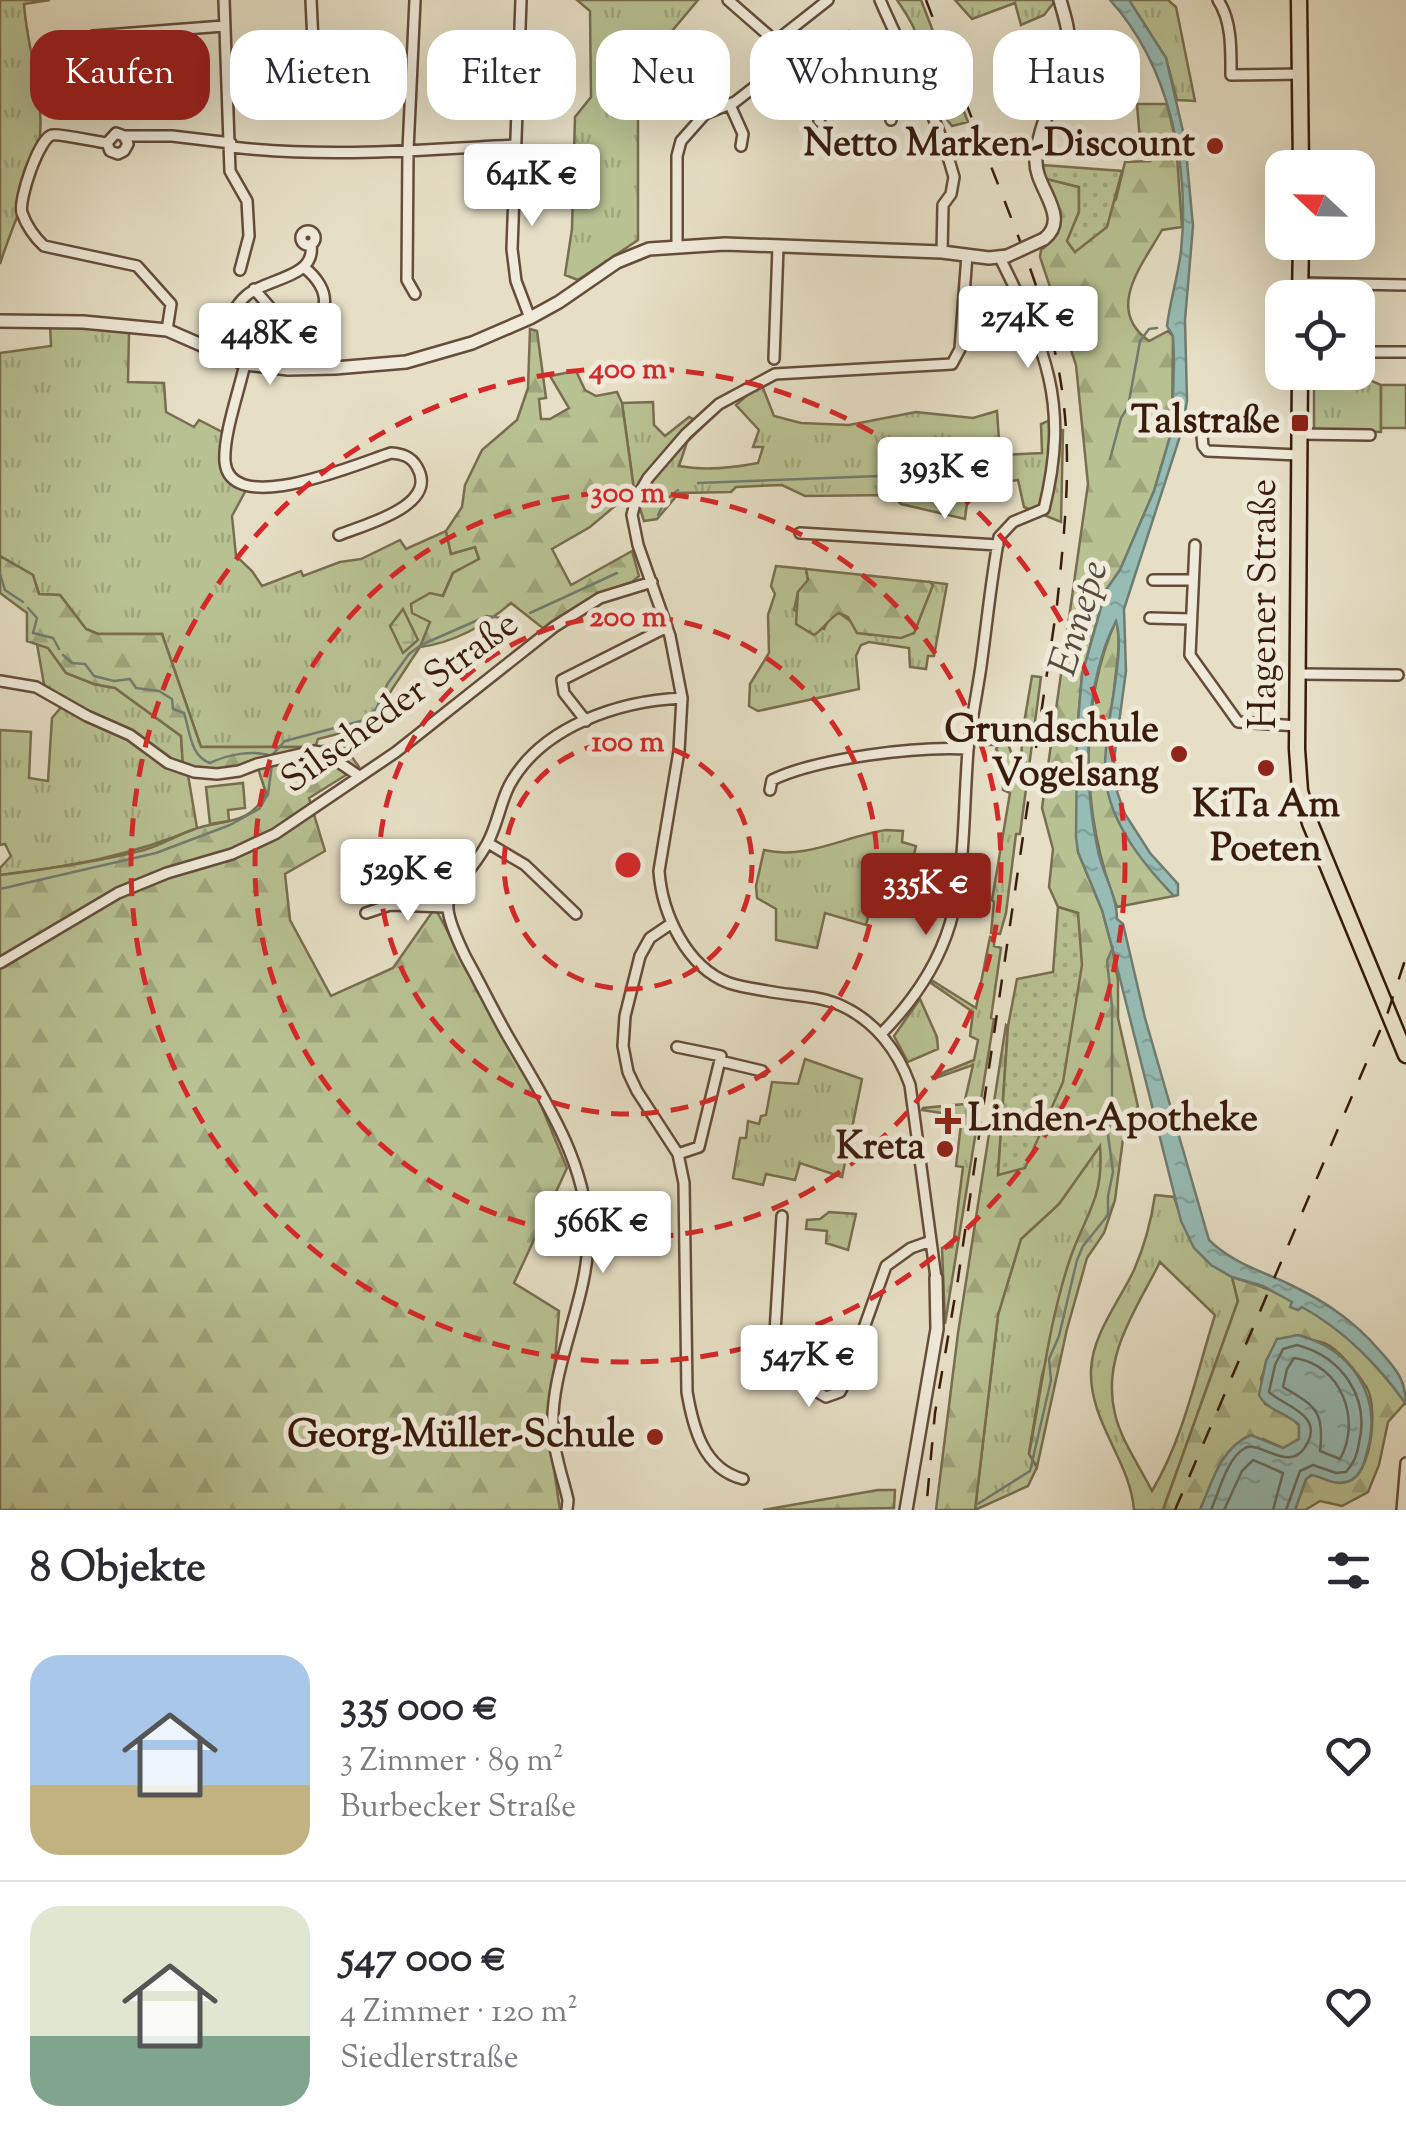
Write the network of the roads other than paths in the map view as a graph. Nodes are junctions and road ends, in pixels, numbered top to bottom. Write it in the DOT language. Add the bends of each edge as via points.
graph roads {
  1 [pos="224,0"];
  2 [pos="311,0"];
  3 [pos="416,0"];
  4 [pos="521,0"];
  5 [pos="728,0"];
  6 [pos="828,0"];
  7 [pos="880,0"];
  8 [pos="1060,0"];
  9 [pos="1218,0"];
  10 [pos="1299,0"];
  11 [pos="224,26"];
  12 [pos="172,30"];
  13 [pos="312,30"];
  14 [pos="766,30"];
  15 [pos="790,30"];
  16 [pos="893,30"];
  17 [pos="1301,74"];
  18 [pos="750,90"];
  19 [pos="730,105"];
  20 [pos="699,120"];
  21 [pos="933,120"];
  22 [pos="124,136"];
  23 [pos="107,143"];
  24 [pos="231,145"];
  25 [pos="514,145"];
  26 [pos="741,146"];
  27 [pos="408,150"];
  28 [pos="1301,150"];
  29 [pos="311,244"];
  30 [pos="677,246"];
  31 [pos="778,247"];
  32 [pos="942,252"];
  33 [pos="967,255"];
  34 [pos="1004,257"];
  35 [pos="305,268"];
  36 [pos="240,270"];
  37 [pos="1406,285"];
  38 [pos="1375,286"];
  39 [pos="254,289"];
  40 [pos="415,294"];
  41 [pos="530,318"];
  42 [pos="0,320"];
  43 [pos="166,330"];
  44 [pos="216,352"];
  45 [pos="1375,352"];
  46 [pos="1406,352"];
  47 [pos="774,359"];
  48 [pos="245,364"];
  49 [pos="1300,390"];
  50 [pos="1201,426"];
  51 [pos="1300,434"];
  52 [pos="1370,436"];
  53 [pos="1299,454"];
  54 [pos="800,534"];
  55 [pos="339,535"];
  56 [pos="998,545"];
  57 [pos="1195,545"];
  58 [pos="1152,580"];
  59 [pos="1193,580"];
  60 [pos="652,582"];
  61 [pos="1150,618"];
  62 [pos="1190,618"];
  63 [pos="668,627"];
  64 [pos="1298,674"];
  65 [pos="1398,676"];
  66 [pos="0,682"];
  67 [pos="682,698"];
  68 [pos="586,721"];
  69 [pos="1298,726"];
  70 [pos="968,749"];
  71 [pos="359,776"];
  72 [pos="770,790"];
  73 [pos="488,843"];
  74 [pos="446,907"];
  75 [pos="366,912"];
  76 [pos="576,914"];
  77 [pos="672,923"];
  78 [pos="0,963"];
  79 [pos="1400,1022"];
  80 [pos="881,1034"];
  81 [pos="677,1047"];
  82 [pos="1406,1055"];
  83 [pos="720,1060"];
  84 [pos="762,1071"];
  85 [pos="678,1154"];
  86 [pos="782,1216"];
  87 [pos="931,1241"];
  88 [pos="936,1278"];
  89 [pos="1406,1463"];
  90 [pos="743,1478"];
  91 [pos="567,1510"];
  92 [pos="906,1510"];
  93 [pos="1402,1510"];
  1 -- 11 [label="street"];
  2 -- 13 [label="street"];
  3 -- 27 [label="street"];
  4 -- 25 [label="street"];
  5 -- 14 [label="street"];
  6 -- 15 [label="street"];
  7 -- 16 [label="street"];
  8 -- 34 [label="street, bridge" via="1068,47 1036,156 1038,180 1055,217 1052,232"];
  9 -- 17 [label="street" via="1225,11 1231,75"];
  10 -- 17 [label="main road"];
  11 -- 12 [label="street"];
  11 -- 24 [label="street"];
  17 -- 28 [label="main road"];
  18 -- 19 [label="street"];
  19 -- 26 [label="street"];
  20 -- 30 [label="street" via="678,150"];
  21 -- 32 [label="street" via="954,177 944,206"];
  22 -- 23 [label="street" via="113,134"];
  22 -- 23 [label="street" via="122,153"];
  22 -- 24 [label="street"];
  23 -- 43 [label="street" via="56,134 42,141 23,215 44,246 142,269 170,304"];
  24 -- 27 [label="street" via="314,153"];
  24 -- 36 [label="street" via="231,176 247,201 249,236"];
  25 -- 27 [label="street"];
  25 -- 41 [label="street" via="514,266"];
  27 -- 40 [label="street" via="407,280"];
  29 -- 35 [label="street"];
  30 -- 31 [label="street"];
  30 -- 41 [label="street" via="634,252"];
  31 -- 32 [label="street"];
  31 -- 47 [label="street"];
  32 -- 33 [label="street"];
  33 -- 34 [label="street"];
  33 -- 60 [label="street" via="960,349 952,364 776,374 718,404 686,434 648,478 632,515"];
  34 -- 56 [label="street" via="1038,333 1054,416 1044,509 1013,522"];
  35 -- 39 [label="street"];
  35 -- 39 [label="street" via="325,297 320,310 281,320"];
  37 -- 38 [label="street"];
  39 -- 44 [label="street" via="234,310"];
  41 -- 48 [label="street" via="406,362 288,370"];
  42 -- 43 [label="street"];
  43 -- 44 [label="street"];
  44 -- 48 [label="street"];
  45 -- 46 [label="street"];
  48 -- 55 [label="street" via="225,456 237,484 276,487 390,453 415,463 420,482 406,508"];
  49 -- 51 [label="main road, Hagener Straße"];
  50 -- 53 [label="street" via="1207,451"];
  51 -- 52 [label="street"];
  51 -- 53 [label="main road, Hagener Straße"];
  53 -- 64 [label="main road, Hagener Straße"];
  54 -- 56 [label="street"];
  56 -- 70 [label="street"];
  57 -- 59 [label="street"];
  58 -- 59 [label="street"];
  59 -- 62 [label="street"];
  60 -- 63 [label="street"];
  60 -- 71 [label="street, Silscheder Straße" via="600,598 554,627"];
  61 -- 62 [label="street"];
  62 -- 69 [label="street" via="1190,656 1233,718"];
  63 -- 67 [label="street"];
  63 -- 68 [label="street" via="562,680"];
  64 -- 65 [label="street"];
  64 -- 69 [label="main road, Hagener Straße"];
  66 -- 71 [label="street" via="36,687 194,772 239,772 314,750"];
  67 -- 68 [label="street" via="642,701"];
  67 -- 77 [label="street" via="660,872"];
  68 -- 73 [label="street" via="539,751 510,783"];
  69 -- 79 [label="main road, Hagener Straße" via="1305,810"];
  70 -- 72 [label="street" via="924,748 800,770 772,780"];
  70 -- 80 [label="street" via="962,874 950,930 916,996"];
  71 -- 78 [label="street, Silscheder Straße" via="275,834 118,893"];
  73 -- 74 [label="street"];
  73 -- 76 [label="street" via="513,856"];
  74 -- 75 [label="street" via="390,905"];
  74 -- 91 [label="street" via="466,958 564,1138 583,1193 584,1268 553,1434"];
  77 -- 80 [label="street" via="697,960 720,978 839,1004"];
  77 -- 85 [label="street" via="650,938 640,956 623,1046 628,1072"];
  79 -- 82 [label="main road, Hagener Straße"];
  80 -- 87 [label="street" via="910,1085"];
  81 -- 83 [label="street"];
  83 -- 84 [label="street"];
  83 -- 85 [label="street" via="699,1146"];
  85 -- 90 [label="street" via="685,1190 692,1420 708,1456"];
  86 -- 87 [label="street" via="773,1366 826,1397 844,1384 886,1266"];
  87 -- 88 [label="street"];
  88 -- 92 [label="street" via="937,1329"];
  89 -- 93 [label="street"];
}
